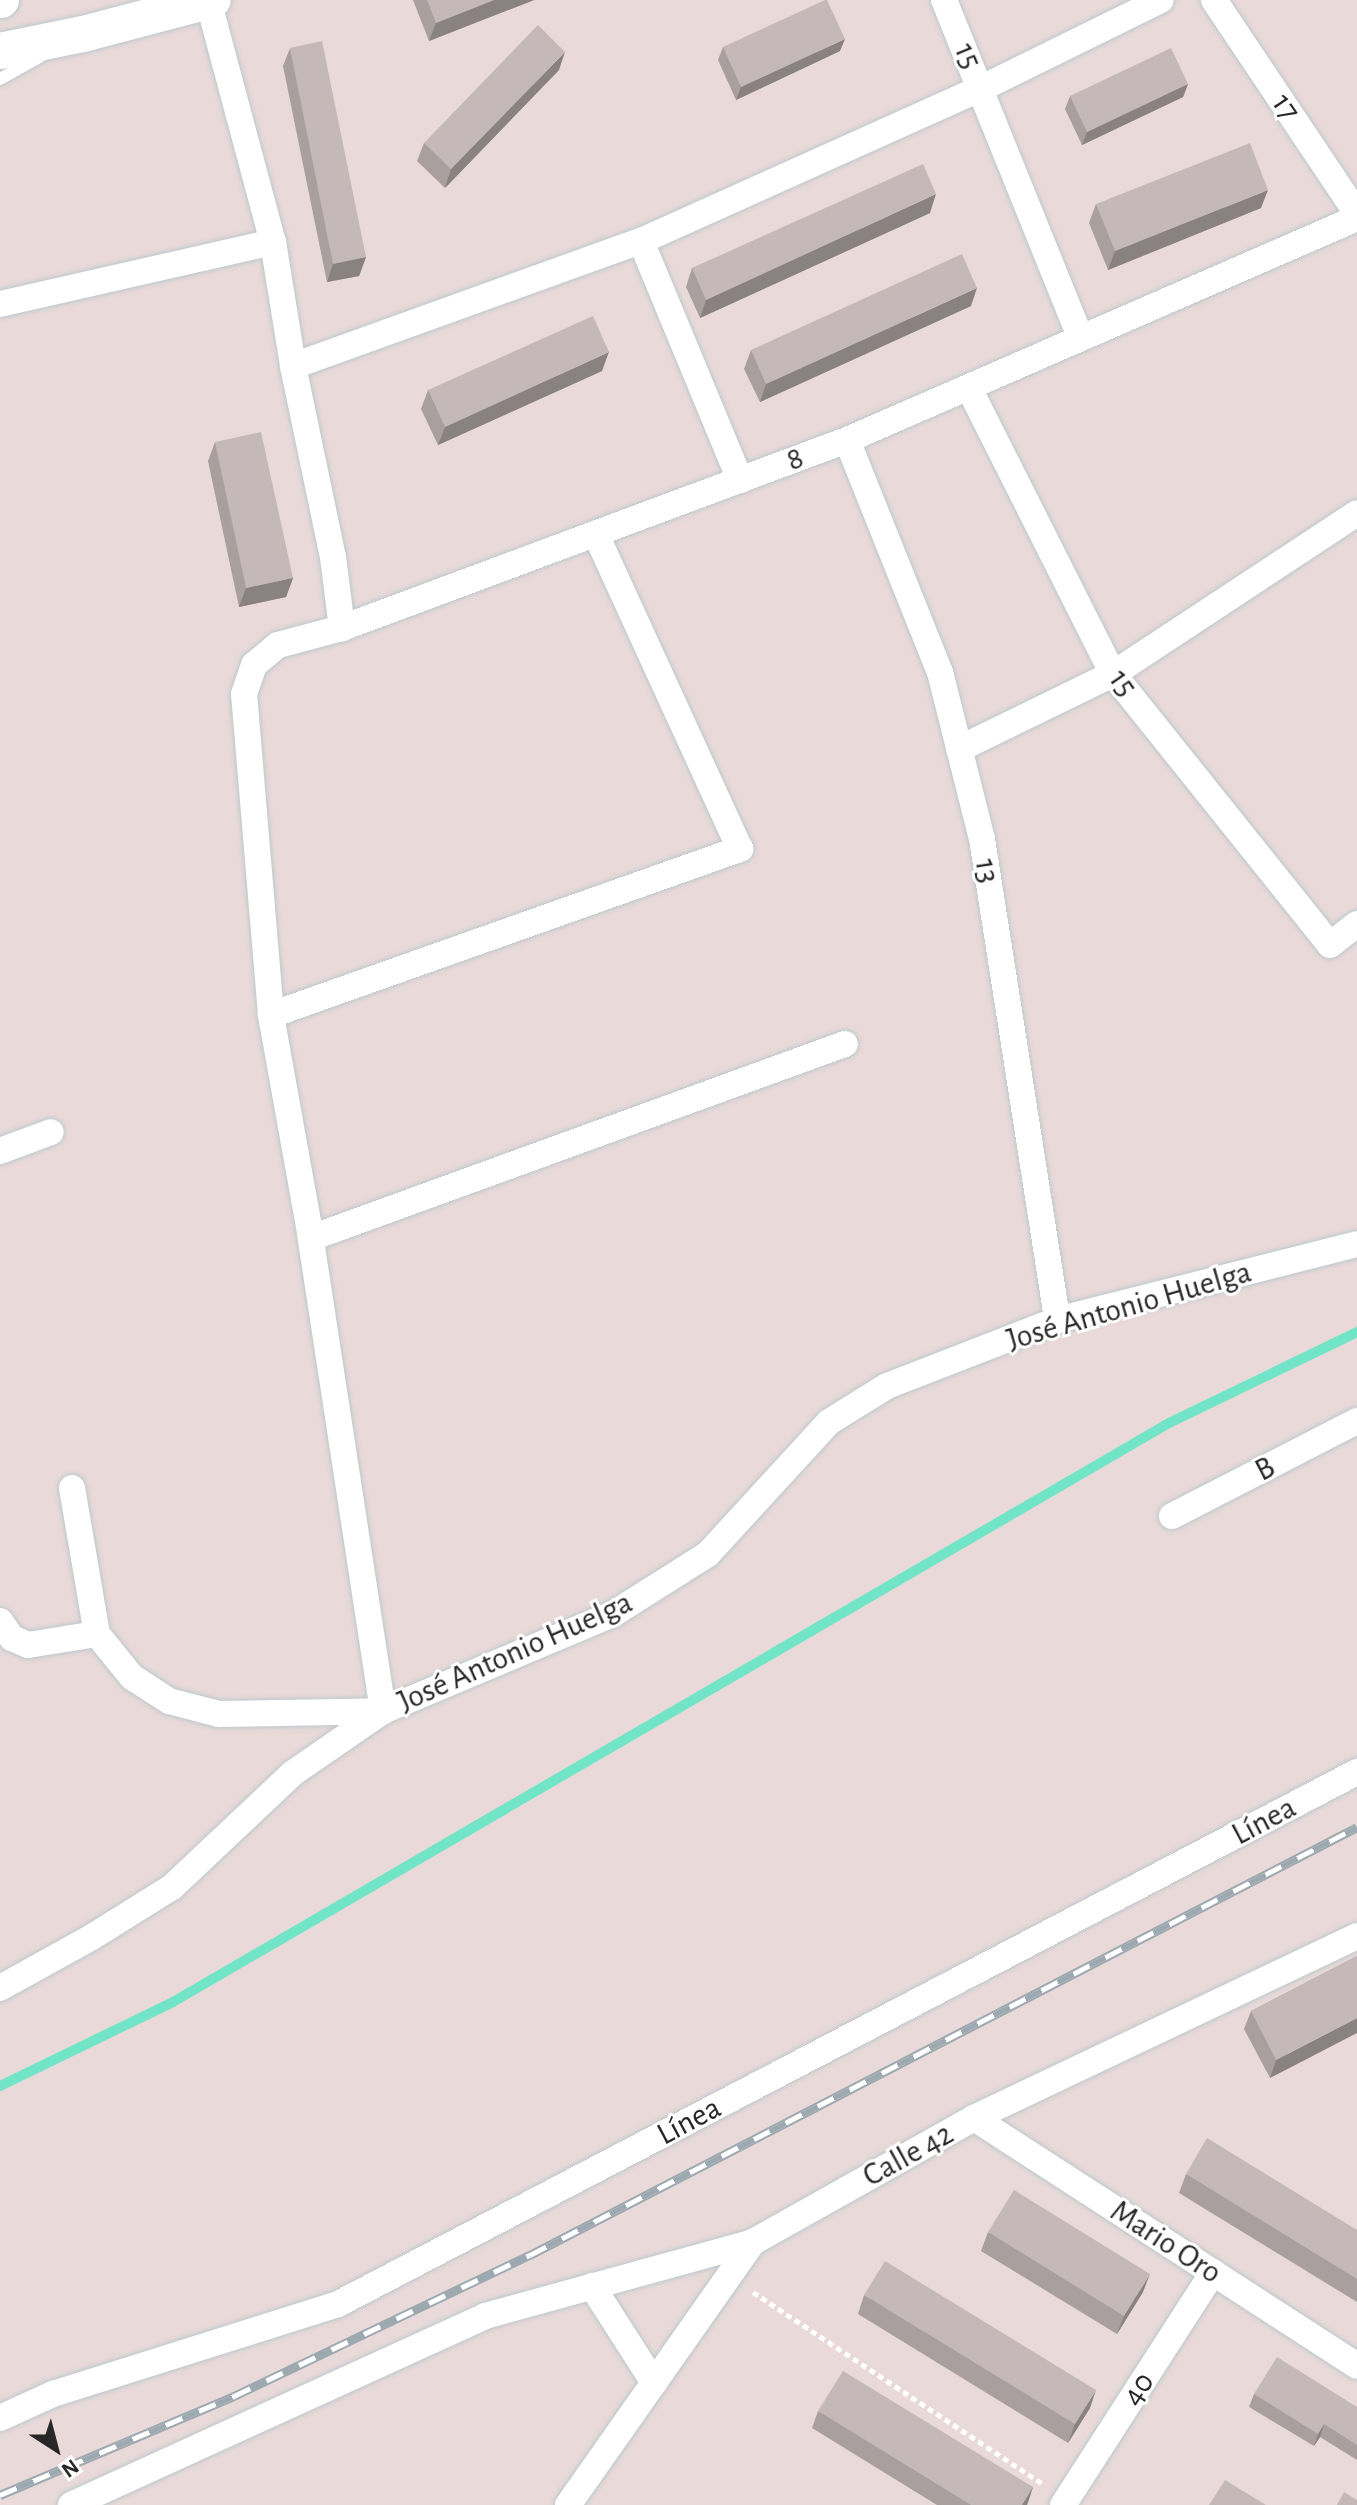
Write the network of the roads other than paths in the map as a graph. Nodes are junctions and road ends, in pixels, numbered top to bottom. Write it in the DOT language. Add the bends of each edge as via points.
graph roads {
  1 [pos="944,0"];
  2 [pos="1161,0"];
  3 [pos="1214,0"];
  4 [pos="209,1"];
  5 [pos="83,34"];
  6 [pos="0,51"];
  7 [pos="0,79"];
  8 [pos="982,88"];
  9 [pos="1357,216"];
  10 [pos="641,241"];
  11 [pos="273,242"];
  12 [pos="0,304"];
  13 [pos="1080,337"];
  14 [pos="293,366"];
  15 [pos="969,388"];
  16 [pos="847,440"];
  17 [pos="740,480"];
  18 [pos="1357,513"];
  19 [pos="596,534"];
  20 [pos="342,628"];
  21 [pos="1113,674"];
  22 [pos="959,749"];
  23 [pos="1357,924"];
  24 [pos="271,1015"];
  25 [pos="845,1044"];
  26 [pos="51,1132"];
  27 [pos="0,1151"];
  28 [pos="311,1238"];
  29 [pos="1357,1244"];
  30 [pos="1057,1320"];
  31 [pos="1357,1421"];
  32 [pos="72,1488"];
  33 [pos="1172,1516"];
  34 [pos="0,1621"];
  35 [pos="97,1634"];
  36 [pos="383,1711"];
  37 [pos="1357,1772"];
  38 [pos="1357,1936"];
  39 [pos="0,1988"];
  40 [pos="974,2118"];
  41 [pos="753,2242"];
  42 [pos="1213,2272"];
  43 [pos="592,2286"];
  44 [pos="1357,2366"];
  45 [pos="654,2383"];
  46 [pos="0,2418"];
  47 [pos="1069,2503"];
  48 [pos="71,2505"];
  49 [pos="568,2505"];
  1 -- 8 [label="street, 15"];
  2 -- 8 [label="street"];
  3 -- 9 [label="street, 17"];
  4 -- 5 [label="main road"];
  4 -- 11 [label="street"];
  5 -- 6 [label="main road"];
  5 -- 7 [label="lane"];
  8 -- 10 [label="street"];
  8 -- 13 [label="street, 15"];
  9 -- 13 [label="street, 8"];
  10 -- 14 [label="street"];
  10 -- 17 [label="street"];
  11 -- 12 [label="street"];
  11 -- 14 [label="street"];
  13 -- 15 [label="street, 8"];
  14 -- 20 [label="street" via="333,557"];
  15 -- 16 [label="street, 8"];
  15 -- 21 [label="street, 15"];
  16 -- 17 [label="street, 8"];
  16 -- 22 [label="street, 13" via="940,672"];
  17 -- 19 [label="street, 8"];
  18 -- 21 [label="street"];
  19 -- 20 [label="street, 8"];
  19 -- 24 [label="street" via="740,849"];
  20 -- 24 [label="street, 8" via="278,645 254,665 244,694"];
  21 -- 22 [label="street"];
  21 -- 23 [label="street, 15" via="1330,945"];
  22 -- 30 [label="street, 13" via="982,839"];
  24 -- 28 [label="street"];
  25 -- 28 [label="street"];
  26 -- 27 [label="street"];
  28 -- 36 [label="street"];
  29 -- 30 [label="street, José Antonio Huelga"];
  30 -- 36 [label="street, José Antonio Huelga" via="887,1386 829,1422 708,1554 613,1614"];
  31 -- 33 [label="street, B"];
  32 -- 35 [label="street"];
  34 -- 35 [label="street" via="12,1638 28,1645"];
  35 -- 36 [label="street" via="132,1677 169,1701 219,1714"];
  36 -- 39 [label="street, José Antonio Huelga" via="293,1773 172,1887"];
  37 -- 46 [label="street, Línea" via="338,2304 53,2394"];
  38 -- 40 [label="street, Calle 42"];
  40 -- 41 [label="street, Calle 42"];
  40 -- 42 [label="street, Mario Oro"];
  41 -- 43 [label="street"];
  41 -- 45 [label="street, Calle 42"];
  42 -- 44 [label="street, Mario Oro"];
  42 -- 47 [label="street, 40"];
  43 -- 45 [label="street"];
  43 -- 48 [label="street" via="485,2316"];
  45 -- 49 [label="street, Calle 42"];
}
